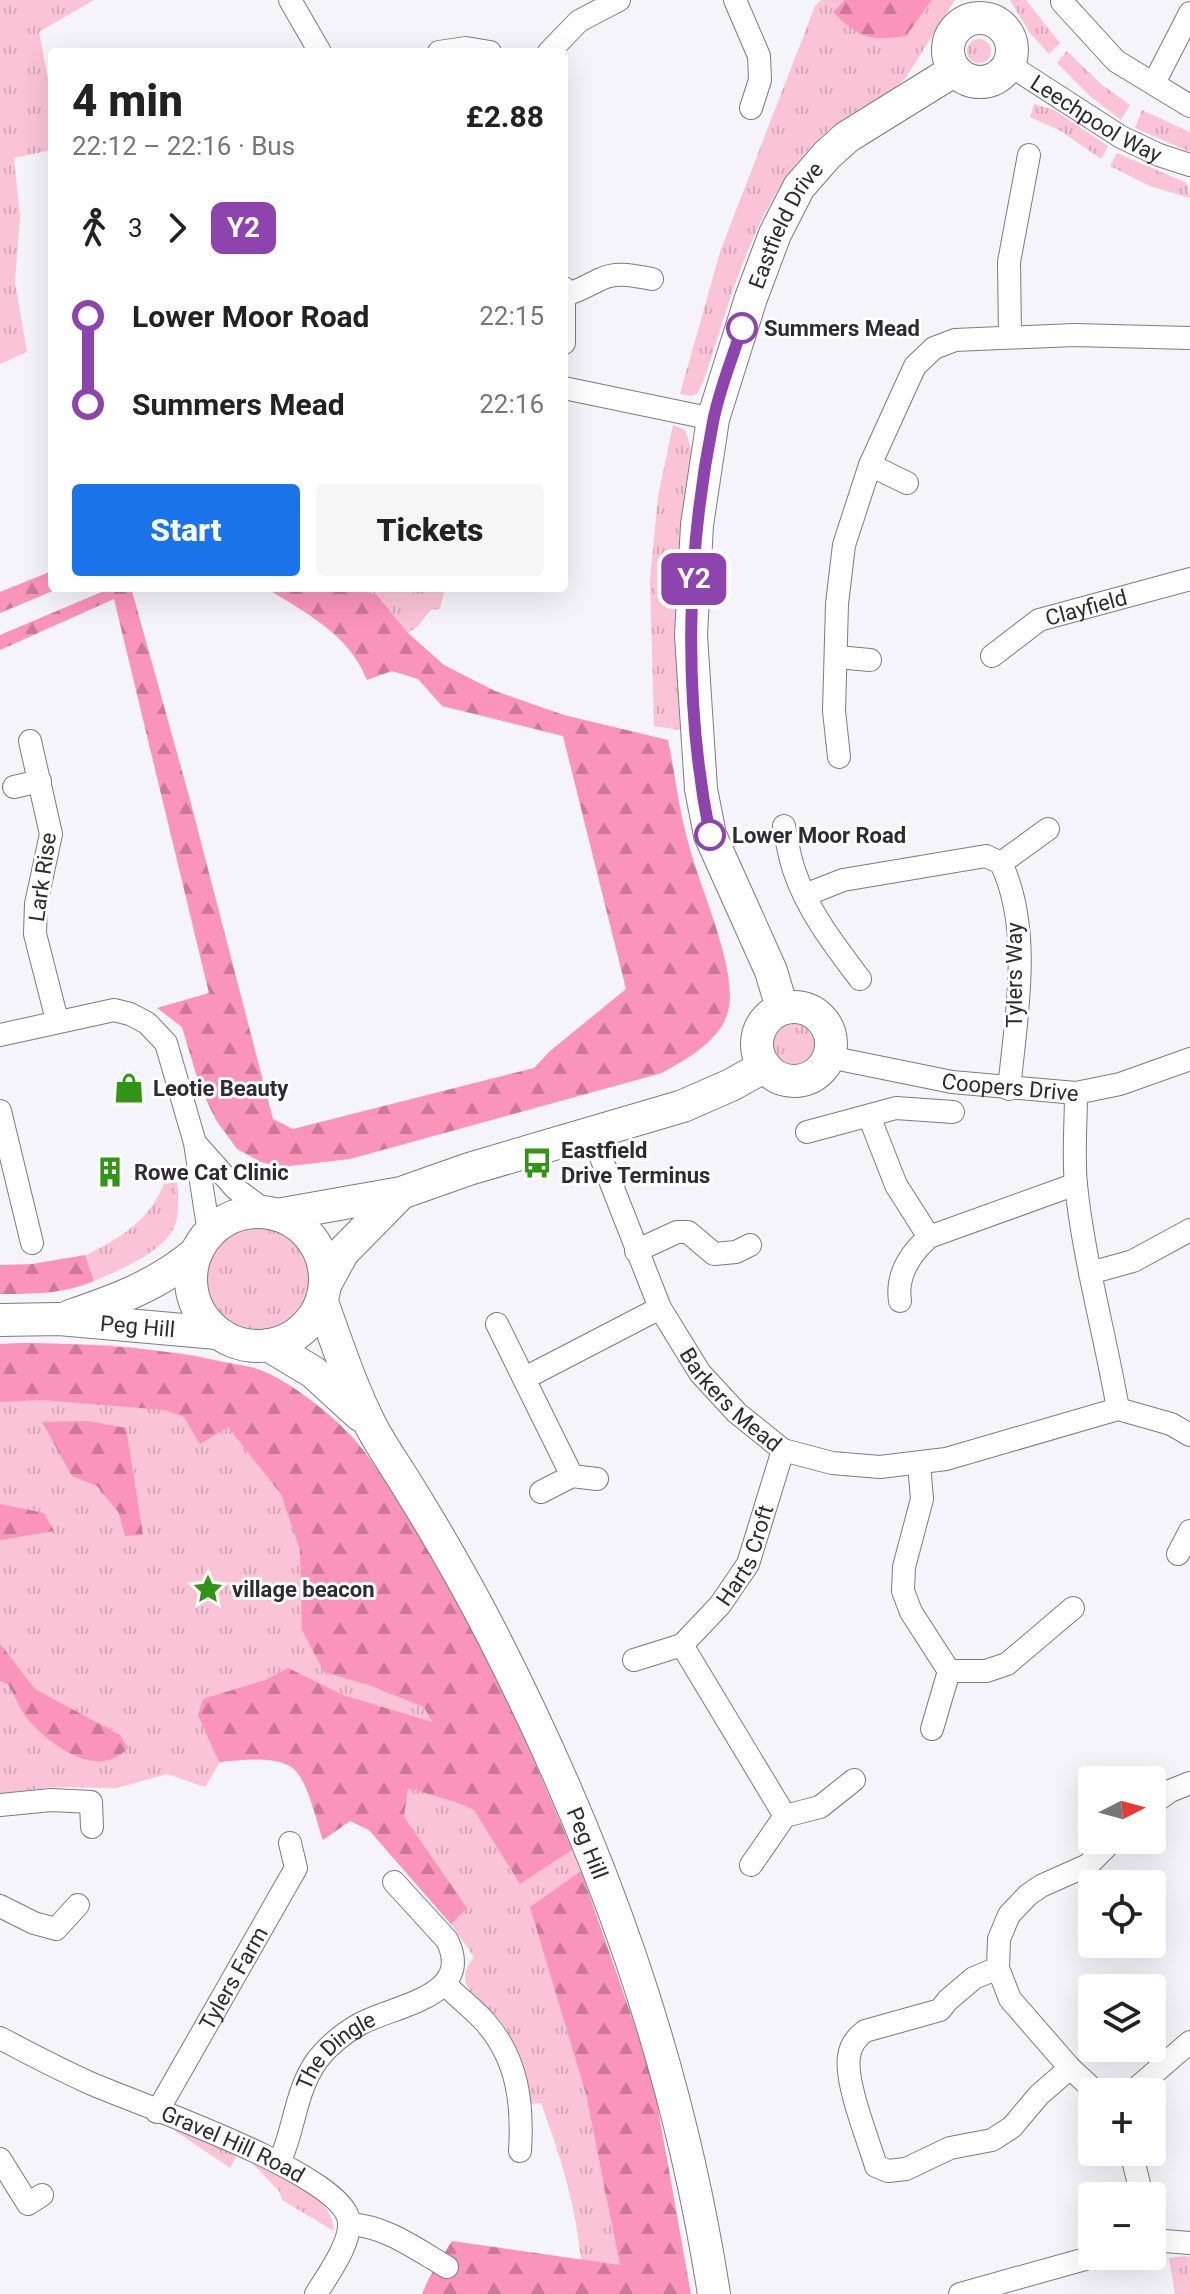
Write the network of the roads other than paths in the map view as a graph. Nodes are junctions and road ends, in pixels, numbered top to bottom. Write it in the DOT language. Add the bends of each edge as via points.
graph roads {
  1 [pos="290,0"];
  2 [pos="619,0"];
  3 [pos="735,0"];
  4 [pos="1062,2"];
  5 [pos="980,9"];
  6 [pos="1190,13"];
  7 [pos="318,48"];
  8 [pos="553,48"];
  9 [pos="1008,64"];
  10 [pos="955,70"];
  11 [pos="1154,83"];
  12 [pos="1190,106"];
  13 [pos="751,108"];
  14 [pos="1029,155"];
  15 [pos="1190,165"];
  16 [pos="652,279"];
  17 [pos="568,291"];
  18 [pos="1010,337"];
  19 [pos="1190,338"];
  20 [pos="568,389"];
  21 [pos="713,419"];
  22 [pos="870,465"];
  23 [pos="907,483"];
  24 [pos="1190,579"];
  25 [pos="992,656"];
  26 [pos="837,657"];
  27 [pos="870,660"];
  28 [pos="30,741"];
  29 [pos="839,757"];
  30 [pos="40,781"];
  31 [pos="14,787"];
  32 [pos="784,826"];
  33 [pos="1048,829"];
  34 [pos="1001,863"];
  35 [pos="805,895"];
  36 [pos="860,979"];
  37 [pos="782,1008"];
  38 [pos="57,1020"];
  39 [pos="0,1035"];
  40 [pos="829,1057"];
  41 [pos="1190,1059"];
  42 [pos="765,1066"];
  43 [pos="1009,1089"];
  44 [pos="1076,1093"];
  45 [pos="0,1111"];
  46 [pos="953,1112"];
  47 [pos="869,1116"];
  48 [pos="597,1132"];
  49 [pos="807,1132"];
  50 [pos="195,1143"];
  51 [pos="1076,1184"];
  52 [pos="401,1193"];
  53 [pos="272,1214"];
  54 [pos="1190,1230"];
  55 [pos="929,1237"];
  56 [pos="203,1242"];
  57 [pos="32,1243"];
  58 [pos="750,1245"];
  59 [pos="636,1251"];
  60 [pos="1090,1273"];
  61 [pos="324,1292"];
  62 [pos="900,1301"];
  63 [pos="660,1308"];
  64 [pos="59,1319"];
  65 [pos="0,1320"];
  66 [pos="497,1324"];
  67 [pos="217,1333"];
  68 [pos="268,1345"];
  69 [pos="525,1378"];
  70 [pos="1118,1409"];
  71 [pos="371,1426"];
  72 [pos="1190,1435"];
  73 [pos="783,1450"];
  74 [pos="919,1464"];
  75 [pos="572,1476"];
  76 [pos="597,1479"];
  77 [pos="541,1492"];
  78 [pos="1190,1531"];
  79 [pos="1178,1554"];
  80 [pos="1073,1608"];
  81 [pos="682,1645"];
  82 [pos="634,1660"];
  83 [pos="949,1671"];
  84 [pos="932,1729"];
  85 [pos="854,1780"];
  86 [pos="1190,1783"];
  87 [pos="1166,1794"];
  88 [pos="0,1805"];
  89 [pos="785,1816"];
  90 [pos="92,1827"];
  91 [pos="290,1843"];
  92 [pos="1099,1854"];
  93 [pos="751,1865"];
  94 [pos="394,1882"];
  95 [pos="78,1905"];
  96 [pos="1,1909"];
  97 [pos="998,1968"];
  98 [pos="445,1984"];
  99 [pos="0,2038"];
  100 [pos="1190,2042"];
  101 [pos="1070,2068"];
  102 [pos="1081,2078"];
  103 [pos="1148,2078"];
  104 [pos="157,2112"];
  105 [pos="520,2151"];
  106 [pos="0,2159"];
  107 [pos="279,2163"];
  108 [pos="42,2195"];
  109 [pos="349,2224"];
  110 [pos="1166,2240"];
  111 [pos="1190,2243"];
  112 [pos="1078,2261"];
  113 [pos="447,2267"];
  114 [pos="316,2294"];
  115 [pos="714,2294"];
  116 [pos="960,2294"];
  1 -- 7 [label="street"];
  2 -- 8 [label="street" via="579,21"];
  3 -- 13 [label="street" via="759,56 760,80"];
  4 -- 11 [label="street" via="1116,61"];
  5 -- 9 [label="street" via="1007,33"];
  5 -- 10 [label="street" via="951,36 949,60"];
  6 -- 11 [label="street"];
  9 -- 10 [label="street" via="983,82"];
  9 -- 15 [label="street, Leechpool Way" via="1121,137"];
  10 -- 21 [label="street, Eastfield Drive" via="847,137 799,187 751,298"];
  11 -- 12 [label="street"];
  14 -- 18 [label="street" via="1009,262"];
  16 -- 17 [label="street" via="618,274"];
  18 -- 19 [label="street"];
  18 -- 22 [label="street" via="955,340 934,348 915,366"];
  20 -- 21 [label="street"];
  21 -- 37 [label="street, Eastfield Drive" via="697,525 691,635 701,789 710,835 771,971"];
  22 -- 23 [label="street"];
  22 -- 26 [label="street" via="844,545"];
  24 -- 25 [label="street, Clayfield" via="1039,620"];
  26 -- 27 [label="street"];
  26 -- 29 [label="street" via="834,711"];
  28 -- 30 [label="street, Lark Rise"];
  30 -- 31 [label="street"];
  30 -- 38 [label="street, Lark Rise" via="51,834 34,920"];
  32 -- 35 [label="street"];
  33 -- 34 [label="street"];
  34 -- 35 [label="street" via="986,856 843,880"];
  34 -- 43 [label="street, Tylers Way" via="1010,882 1019,940"];
  35 -- 36 [label="street"];
  37 -- 40 [label="street" via="796,1006 821,1017 832,1043"];
  37 -- 42 [label="street" via="762,1026 758,1040"];
  38 -- 39 [label="street"];
  38 -- 50 [label="street" via="114,1010 158,1032 172,1058"];
  40 -- 42 [label="street" via="823,1068 800,1080 774,1075"];
  40 -- 43 [label="street, Coopers Drive"];
  41 -- 44 [label="street, Coopers Drive"];
  42 -- 48 [label="street" via="693,1102"];
  43 -- 44 [label="street, Coopers Drive"];
  44 -- 51 [label="street"];
  45 -- 57 [label="street"];
  46 -- 47 [label="street" via="896,1108"];
  47 -- 49 [label="street"];
  47 -- 55 [label="street" via="896,1185"];
  48 -- 52 [label="street"];
  48 -- 59 [label="street, Barkers Mead"];
  50 -- 53 [label="street" via="236,1189"];
  50 -- 56 [label="street" via="204,1186"];
  51 -- 55 [label="street"];
  51 -- 60 [label="street"];
  52 -- 53 [label="street"];
  52 -- 61 [label="street" via="343,1252"];
  53 -- 56 [label="street" via="226,1219"];
  53 -- 61 [label="street" via="304,1230 317,1246 324,1264"];
  54 -- 60 [label="street" via="1133,1261"];
  55 -- 62 [label="street" via="904,1270"];
  56 -- 64 [label="street, Peg Hill" via="178,1268 134,1293"];
  56 -- 67 [label="street" via="191,1274 193,1296"];
  58 -- 59 [label="street" via="714,1254 688,1232 677,1232"];
  59 -- 63 [label="street, Barkers Mead"];
  60 -- 70 [label="street"];
  61 -- 68 [label="street" via="313,1319 300,1332"];
  61 -- 71 [label="street"];
  63 -- 69 [label="street"];
  63 -- 73 [label="street, Barkers Mead" via="700,1373 737,1413"];
  64 -- 65 [label="street, Peg Hill"];
  64 -- 67 [label="street, Peg Hill"];
  66 -- 69 [label="street"];
  67 -- 68 [label="street" via="237,1343"];
  68 -- 71 [label="street" via="313,1372"];
  69 -- 75 [label="street"];
  70 -- 72 [label="street"];
  70 -- 74 [label="street, Barkers Mead"];
  71 -- 115 [label="street, Peg Hill" via="492,1633 564,1783 619,1918 659,2042"];
  73 -- 74 [label="street, Barkers Mead" via="832,1463"];
  73 -- 81 [label="street, Harts Croft" via="748,1564 720,1605"];
  74 -- 83 [label="street" via="922,1499 903,1591"];
  75 -- 76 [label="street"];
  75 -- 77 [label="street"];
  78 -- 79 [label="street"];
  80 -- 83 [label="street" via="1007,1664 986,1671"];
  81 -- 82 [label="street, Harts Croft"];
  81 -- 89 [label="street"];
  83 -- 84 [label="street"];
  85 -- 89 [label="street" via="820,1807"];
  86 -- 87 [label="street"];
  88 -- 90 [label="street" via="91,1802"];
  89 -- 93 [label="street"];
  91 -- 104 [label="street, Tylers Farm" via="296,1868"];
  92 -- 97 [label="street" via="1088,1865 1041,1886 1009,1915 999,1939"];
  94 -- 98 [label="street" via="447,1940 454,1967"];
  95 -- 96 [label="street" via="56,1929"];
  97 -- 101 [label="street" via="1010,1999"];
  97 -- 101 [label="street" via="974,1978 940,2010 856,2037 849,2057 851,2084 876,2166 906,2169 950,2148 992,2140 1012,2127"];
  98 -- 105 [label="street" via="485,2021 511,2064 521,2105"];
  98 -- 107 [label="street, The Dingle" via="429,1996 362,2023 330,2045 306,2077"];
  99 -- 104 [label="street, Gravel Hill Road"];
  100 -- 103 [label="street"];
  101 -- 102 [label="street"];
  104 -- 107 [label="street, Gravel Hill Road"];
  106 -- 108 [label="street" via="28,2204"];
  107 -- 109 [label="street, Gravel Hill Road" via="330,2195"];
  109 -- 113 [label="street" via="388,2232"];
  109 -- 114 [label="street"];
  110 -- 111 [label="street"];
  112 -- 116 [label="street"];
}
